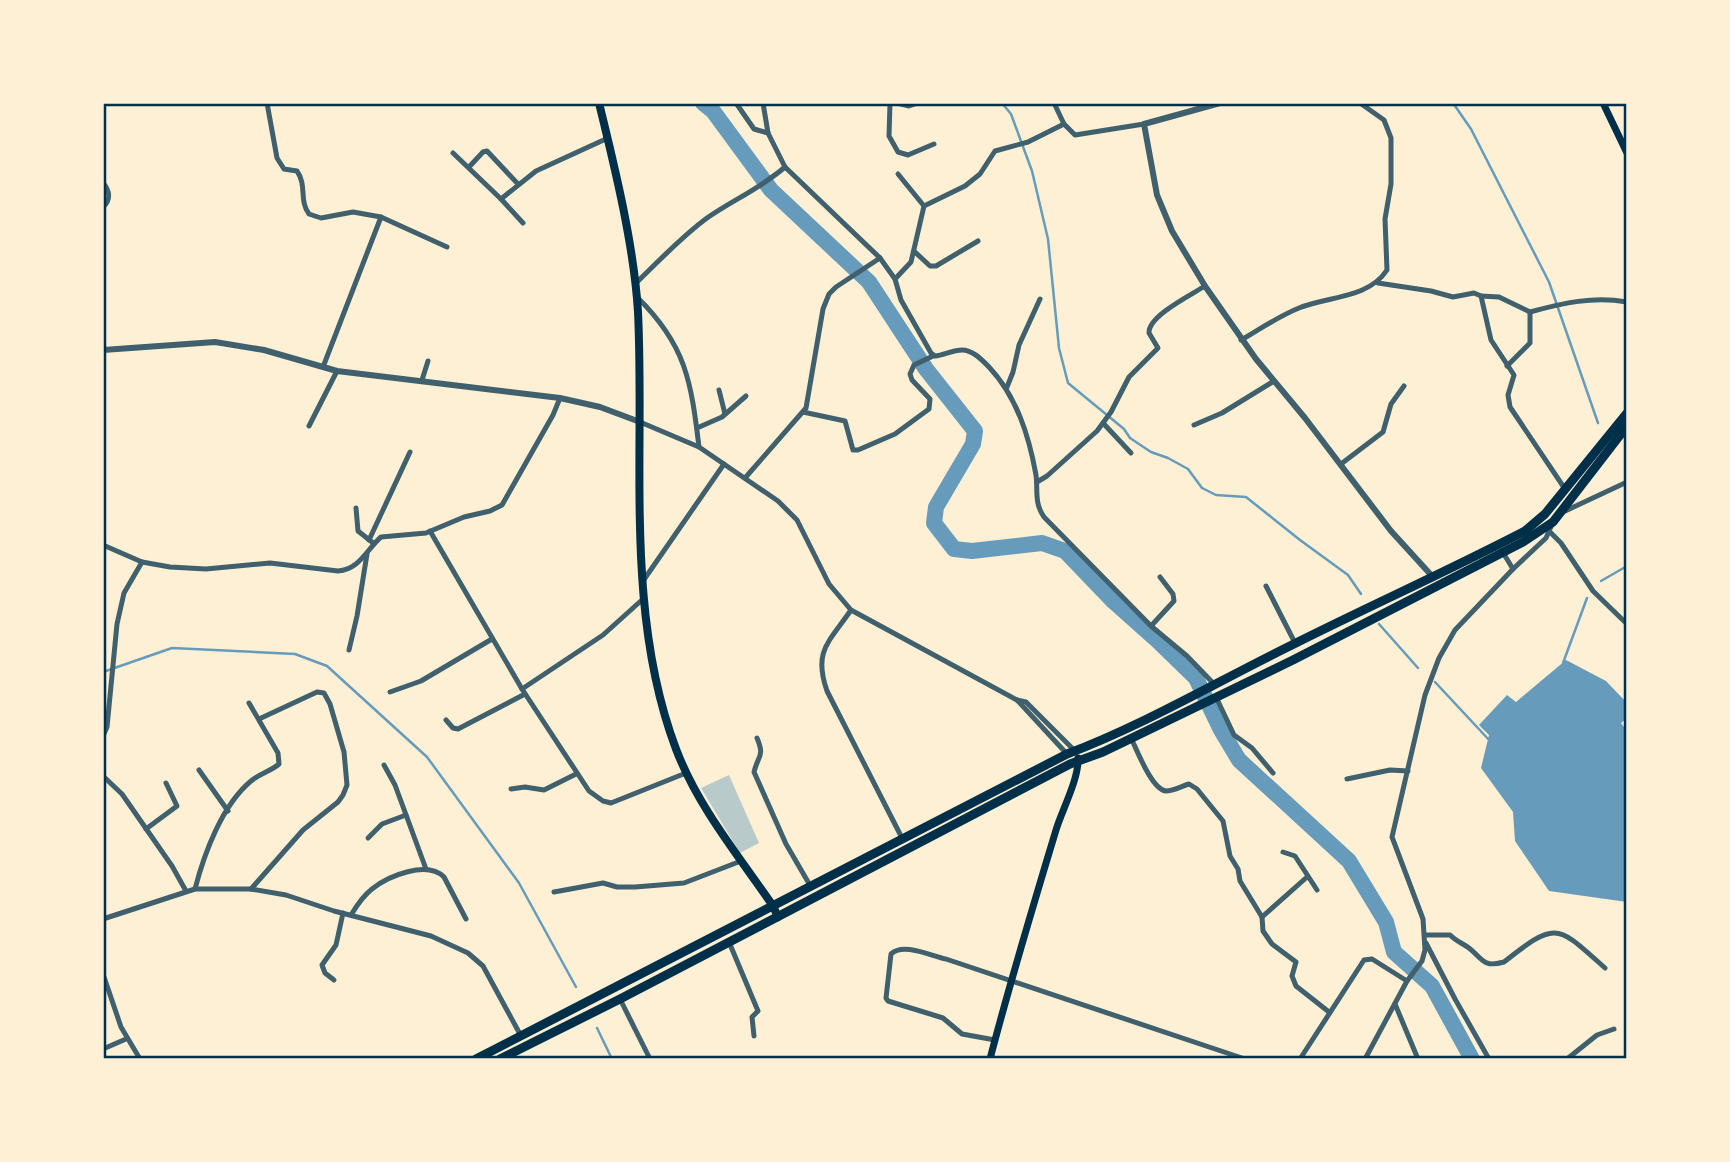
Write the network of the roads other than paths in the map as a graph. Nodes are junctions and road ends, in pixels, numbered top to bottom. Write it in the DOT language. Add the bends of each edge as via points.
graph roads {
  1 [pos="267,103"];
  2 [pos="599,103"];
  3 [pos="736,103"];
  4 [pos="763,103"];
  5 [pos="890,103"];
  6 [pos="897,103"];
  7 [pos="918,103"];
  8 [pos="1054,103"];
  9 [pos="1220,103"];
  10 [pos="1360,103"];
  11 [pos="1603,103"];
  12 [pos="1064,124"];
  13 [pos="1143,124"];
  14 [pos="768,133"];
  15 [pos="608,138"];
  16 [pos="934,144"];
  17 [pos="453,152"];
  18 [pos="1627,153"];
  19 [pos="469,167"];
  20 [pos="785,167"];
  21 [pos="898,174"];
  22 [pos="103,183"];
  23 [pos="518,184"];
  24 [pos="501,199"];
  25 [pos="924,206"];
  26 [pos="103,207"];
  27 [pos="381,217"];
  28 [pos="523,223"];
  29 [pos="978,241"];
  30 [pos="447,247"];
  31 [pos="915,252"];
  32 [pos="880,258"];
  33 [pos="895,279"];
  34 [pos="1378,283"];
  35 [pos="635,284"];
  36 [pos="1205,286"];
  37 [pos="636,296"];
  38 [pos="1481,296"];
  39 [pos="1040,299"];
  40 [pos="1627,302"];
  41 [pos="1530,312"];
  42 [pos="1241,340"];
  43 [pos="103,350"];
  44 [pos="933,356"];
  45 [pos="428,361"];
  46 [pos="1507,366"];
  47 [pos="324,367"];
  48 [pos="337,371"];
  49 [pos="422,380"];
  50 [pos="1274,381"];
  51 [pos="1404,386"];
  52 [pos="1007,387"];
  53 [pos="719,390"];
  54 [pos="746,396"];
  55 [pos="560,398"];
  56 [pos="803,412"];
  57 [pos="1627,413"];
  58 [pos="725,415"];
  59 [pos="1104,421"];
  60 [pos="640,422"];
  61 [pos="1194,425"];
  62 [pos="309,426"];
  63 [pos="1627,426"];
  64 [pos="697,428"];
  65 [pos="699,447"];
  66 [pos="410,452"];
  67 [pos="1131,453"];
  68 [pos="724,464"];
  69 [pos="1340,464"];
  70 [pos="746,478"];
  71 [pos="1037,482"];
  72 [pos="1627,482"];
  73 [pos="1565,489"];
  74 [pos="356,508"];
  75 [pos="1556,518"];
  76 [pos="430,531"];
  77 [pos="1550,532"];
  78 [pos="371,542"];
  79 [pos="103,545"];
  80 [pos="1502,551"];
  81 [pos="367,554"];
  82 [pos="142,562"];
  83 [pos="1513,569"];
  84 [pos="1432,576"];
  85 [pos="1160,577"];
  86 [pos="641,583"];
  87 [pos="1266,586"];
  88 [pos="642,599"];
  89 [pos="851,610"];
  90 [pos="1627,624"];
  91 [pos="1151,626"];
  92 [pos="492,639"];
  93 [pos="1296,643"];
  94 [pos="349,650"];
  95 [pos="106,690"];
  96 [pos="390,692"];
  97 [pos="523,692"];
  98 [pos="1206,693"];
  99 [pos="1215,698"];
  100 [pos="248,703"];
  101 [pos="258,719"];
  102 [pos="446,720"];
  103 [pos="103,736"];
  104 [pos="757,738"];
  105 [pos="1131,738"];
  106 [pos="1071,752"];
  107 [pos="1074,763"];
  108 [pos="384,765"];
  109 [pos="199,770"];
  110 [pos="1408,771"];
  111 [pos="686,773"];
  112 [pos="1273,773"];
  113 [pos="576,774"];
  114 [pos="103,776"];
  115 [pos="1348,779"];
  116 [pos="166,783"];
  117 [pos="511,789"];
  118 [pos="228,811"];
  119 [pos="406,815"];
  120 [pos="146,829"];
  121 [pos="368,838"];
  122 [pos="902,838"];
  123 [pos="1283,852"];
  124 [pos="741,861"];
  125 [pos="426,869"];
  126 [pos="1307,877"];
  127 [pos="811,887"];
  128 [pos="195,889"];
  129 [pos="251,889"];
  130 [pos="1317,890"];
  131 [pos="186,891"];
  132 [pos="554,892"];
  133 [pos="773,906"];
  134 [pos="343,913"];
  135 [pos="351,915"];
  136 [pos="778,917"];
  137 [pos="1262,917"];
  138 [pos="103,919"];
  139 [pos="466,919"];
  140 [pos="1426,939"];
  141 [pos="729,942"];
  142 [pos="1605,968"];
  143 [pos="103,974"];
  144 [pos="334,980"];
  145 [pos="1408,981"];
  146 [pos="1010,982"];
  147 [pos="614,989"];
  148 [pos="620,999"];
  149 [pos="1395,1004"];
  150 [pos="1329,1012"];
  151 [pos="1614,1029"];
  152 [pos="521,1036"];
  153 [pos="754,1036"];
  154 [pos="126,1039"];
  155 [pos="995,1040"];
  156 [pos="103,1049"];
  157 [pos="140,1059"];
  158 [pos="476,1059"];
  159 [pos="500,1059"];
  160 [pos="650,1059"];
  161 [pos="990,1059"];
  162 [pos="1245,1059"];
  163 [pos="1300,1059"];
  164 [pos="1365,1059"];
  165 [pos="1418,1059"];
  166 [pos="1489,1059"];
  167 [pos="1567,1059"];
  1 -- 27 [label="street" via="276,158 284,169 300,176 309,214 321,218 353,212"];
  2 -- 15 [label="main road"];
  3 -- 14 [label="street" via="754,130"];
  4 -- 14 [label="street"];
  5 -- 16 [label="street" via="889,136 898,152 908,155"];
  6 -- 7 [label="street"];
  8 -- 12 [label="street"];
  9 -- 13 [label="street"];
  10 -- 34 [label="street" via="1386,123 1391,138 1385,219 1388,268"];
  11 -- 18 [label="main road"];
  12 -- 13 [label="street" via="1073,134 1084,135"];
  12 -- 25 [label="street" via="1028,142 995,151 980,174 965,186"];
  13 -- 36 [label="street" via="1157,195 1172,231"];
  14 -- 20 [label="street"];
  15 -- 23 [label="street" via="558,159"];
  15 -- 35 [label="main road"];
  17 -- 19 [label="street"];
  19 -- 23 [label="street" via="488,151"];
  19 -- 24 [label="street"];
  20 -- 32 [label="street"];
  20 -- 35 [label="street" via="708,217"];
  21 -- 25 [label="street"];
  22 -- 26 [label="street" via="109,193"];
  23 -- 24 [label="street"];
  24 -- 28 [label="street"];
  25 -- 31 [label="street"];
  27 -- 30 [label="street"];
  27 -- 47 [label="street"];
  29 -- 31 [label="street" via="936,266"];
  31 -- 33 [label="street"];
  32 -- 33 [label="street"];
  32 -- 56 [label="street" via="830,294"];
  33 -- 44 [label="street" via="901,300"];
  34 -- 38 [label="street" via="1453,297"];
  34 -- 42 [label="street" via="1302,307"];
  35 -- 37 [label="main road"];
  36 -- 42 [label="street"];
  36 -- 59 [label="street" via="1150,324 1149,333 1158,348 1129,377"];
  37 -- 60 [label="main road"];
  37 -- 64 [label="street" via="659,318 682,357"];
  38 -- 41 [label="street" via="1499,297"];
  38 -- 46 [label="street" via="1491,340"];
  39 -- 52 [label="street" via="1019,345"];
  40 -- 41 [label="street" via="1605,298"];
  41 -- 46 [label="street" via="1530,343"];
  42 -- 50 [label="street"];
  43 -- 47 [label="street" via="215,342"];
  44 -- 52 [label="street" via="969,352"];
  44 -- 56 [label="street" via="914,365 910,374 930,400 929,409 895,434 859,450 850,446 845,421"];
  45 -- 49 [label="street"];
  46 -- 73 [label="street" via="1514,377 1508,395 1510,407"];
  47 -- 48 [label="street"];
  48 -- 49 [label="street"];
  48 -- 62 [label="street"];
  49 -- 55 [label="street"];
  50 -- 61 [label="street"];
  50 -- 69 [label="street"];
  51 -- 69 [label="street" via="1391,404 1383,432"];
  52 -- 71 [label="street"];
  53 -- 58 [label="street"];
  54 -- 58 [label="street"];
  55 -- 60 [label="street"];
  55 -- 76 [label="street" via="502,505"];
  56 -- 70 [label="street"];
  57 -- 73 [label="highway"];
  58 -- 64 [label="street"];
  59 -- 67 [label="street"];
  59 -- 71 [label="street"];
  60 -- 65 [label="street"];
  60 -- 86 [label="main road"];
  63 -- 75 [label="highway"];
  64 -- 65 [label="street"];
  65 -- 68 [label="street"];
  66 -- 78 [label="street"];
  68 -- 70 [label="street"];
  68 -- 86 [label="street"];
  69 -- 84 [label="street"];
  70 -- 89 [label="street" via="797,520 829,584"];
  71 -- 91 [label="street" via="1037,502 1044,517"];
  72 -- 75 [label="street"];
  73 -- 84 [label="highway" via="1525,531"];
  74 -- 78 [label="street" via="358,531"];
  75 -- 77 [label="street"];
  75 -- 80 [label="highway" via="1536,535"];
  76 -- 78 [label="street"];
  76 -- 92 [label="street"];
  77 -- 83 [label="street"];
  77 -- 90 [label="street" via="1589,587"];
  78 -- 81 [label="street"];
  79 -- 82 [label="street"];
  80 -- 83 [label="street"];
  80 -- 99 [label="highway"];
  81 -- 82 [label="street" via="351,568 338,571 270,563 206,569"];
  81 -- 94 [label="street"];
  82 -- 95 [label="street" via="124,593"];
  83 -- 110 [label="street" via="1460,624 1439,658 1422,706"];
  84 -- 93 [label="highway"];
  85 -- 91 [label="street" via="1174,601"];
  86 -- 88 [label="main road"];
  87 -- 93 [label="street"];
  88 -- 97 [label="street" via="603,635"];
  88 -- 111 [label="main road" via="663,708"];
  89 -- 106 [label="street" via="1026,702"];
  89 -- 122 [label="street" via="823,650 821,675"];
  91 -- 98 [label="street" via="1187,656"];
  92 -- 96 [label="street" via="421,681"];
  92 -- 97 [label="street"];
  93 -- 98 [label="highway"];
  95 -- 103 [label="street"];
  97 -- 102 [label="street" via="458,730"];
  97 -- 113 [label="street"];
  98 -- 99 [label="highway"];
  98 -- 105 [label="highway"];
  98 -- 106 [label="highway"];
  99 -- 112 [label="street" via="1234,735"];
  100 -- 101 [label="street"];
  101 -- 118 [label="street" via="278,753 279,764 253,779"];
  101 -- 129 [label="street" via="324,693 342,742 347,785 338,802 303,830"];
  104 -- 127 [label="street" via="762,756 754,772"];
  105 -- 107 [label="highway"];
  105 -- 137 [label="street" via="1160,788 1168,791 1189,785 1197,789 1223,821 1240,881"];
  106 -- 107 [label="main road"];
  106 -- 122 [label="highway"];
  107 -- 136 [label="highway"];
  107 -- 146 [label="main road" via="1075,775"];
  108 -- 119 [label="street"];
  109 -- 118 [label="street"];
  110 -- 115 [label="street"];
  110 -- 140 [label="street" via="1392,839 1418,903"];
  111 -- 113 [label="street" via="607,803 589,791"];
  111 -- 124 [label="main road" via="703,807"];
  113 -- 117 [label="street" via="544,790"];
  114 -- 120 [label="street"];
  116 -- 120 [label="street" via="176,808"];
  118 -- 128 [label="street" via="210,843"];
  119 -- 121 [label="street" via="382,824"];
  119 -- 125 [label="street"];
  120 -- 131 [label="street"];
  122 -- 127 [label="highway"];
  123 -- 126 [label="street" via="1295,856"];
  124 -- 132 [label="street" via="684,883 617,887 603,883"];
  124 -- 133 [label="main road"];
  125 -- 135 [label="street" via="374,887"];
  125 -- 139 [label="street" via="444,877"];
  126 -- 130 [label="street"];
  126 -- 137 [label="street"];
  127 -- 133 [label="highway"];
  128 -- 129 [label="street"];
  128 -- 131 [label="street"];
  129 -- 134 [label="street"];
  131 -- 138 [label="street"];
  133 -- 136 [label="main road"];
  133 -- 147 [label="highway"];
  134 -- 135 [label="street"];
  134 -- 144 [label="street" via="336,945 322,965"];
  135 -- 152 [label="street" via="430,936 476,959"];
  136 -- 141 [label="highway"];
  137 -- 150 [label="street" via="1272,944 1296,962 1292,976 1296,986"];
  140 -- 142 [label="street" via="1450,935 1481,961 1499,964 1539,936 1561,934"];
  140 -- 145 [label="street" via="1420,964"];
  140 -- 166 [label="street"];
  141 -- 148 [label="highway"];
  141 -- 153 [label="street" via="758,1011 752,1017"];
  143 -- 154 [label="street"];
  145 -- 149 [label="street"];
  145 -- 150 [label="street" via="1369,957"];
  146 -- 155 [label="main road"];
  146 -- 155 [label="street" via="902,948 891,954 888,1001 943,1018 962,1034"];
  146 -- 162 [label="street"];
  147 -- 148 [label="highway"];
  147 -- 152 [label="highway"];
  148 -- 159 [label="highway"];
  148 -- 160 [label="street"];
  149 -- 164 [label="street"];
  149 -- 165 [label="street"];
  150 -- 163 [label="street"];
  151 -- 167 [label="street" via="1597,1035"];
  152 -- 158 [label="highway"];
  154 -- 156 [label="street"];
  154 -- 157 [label="street"];
  155 -- 161 [label="main road"];
}
